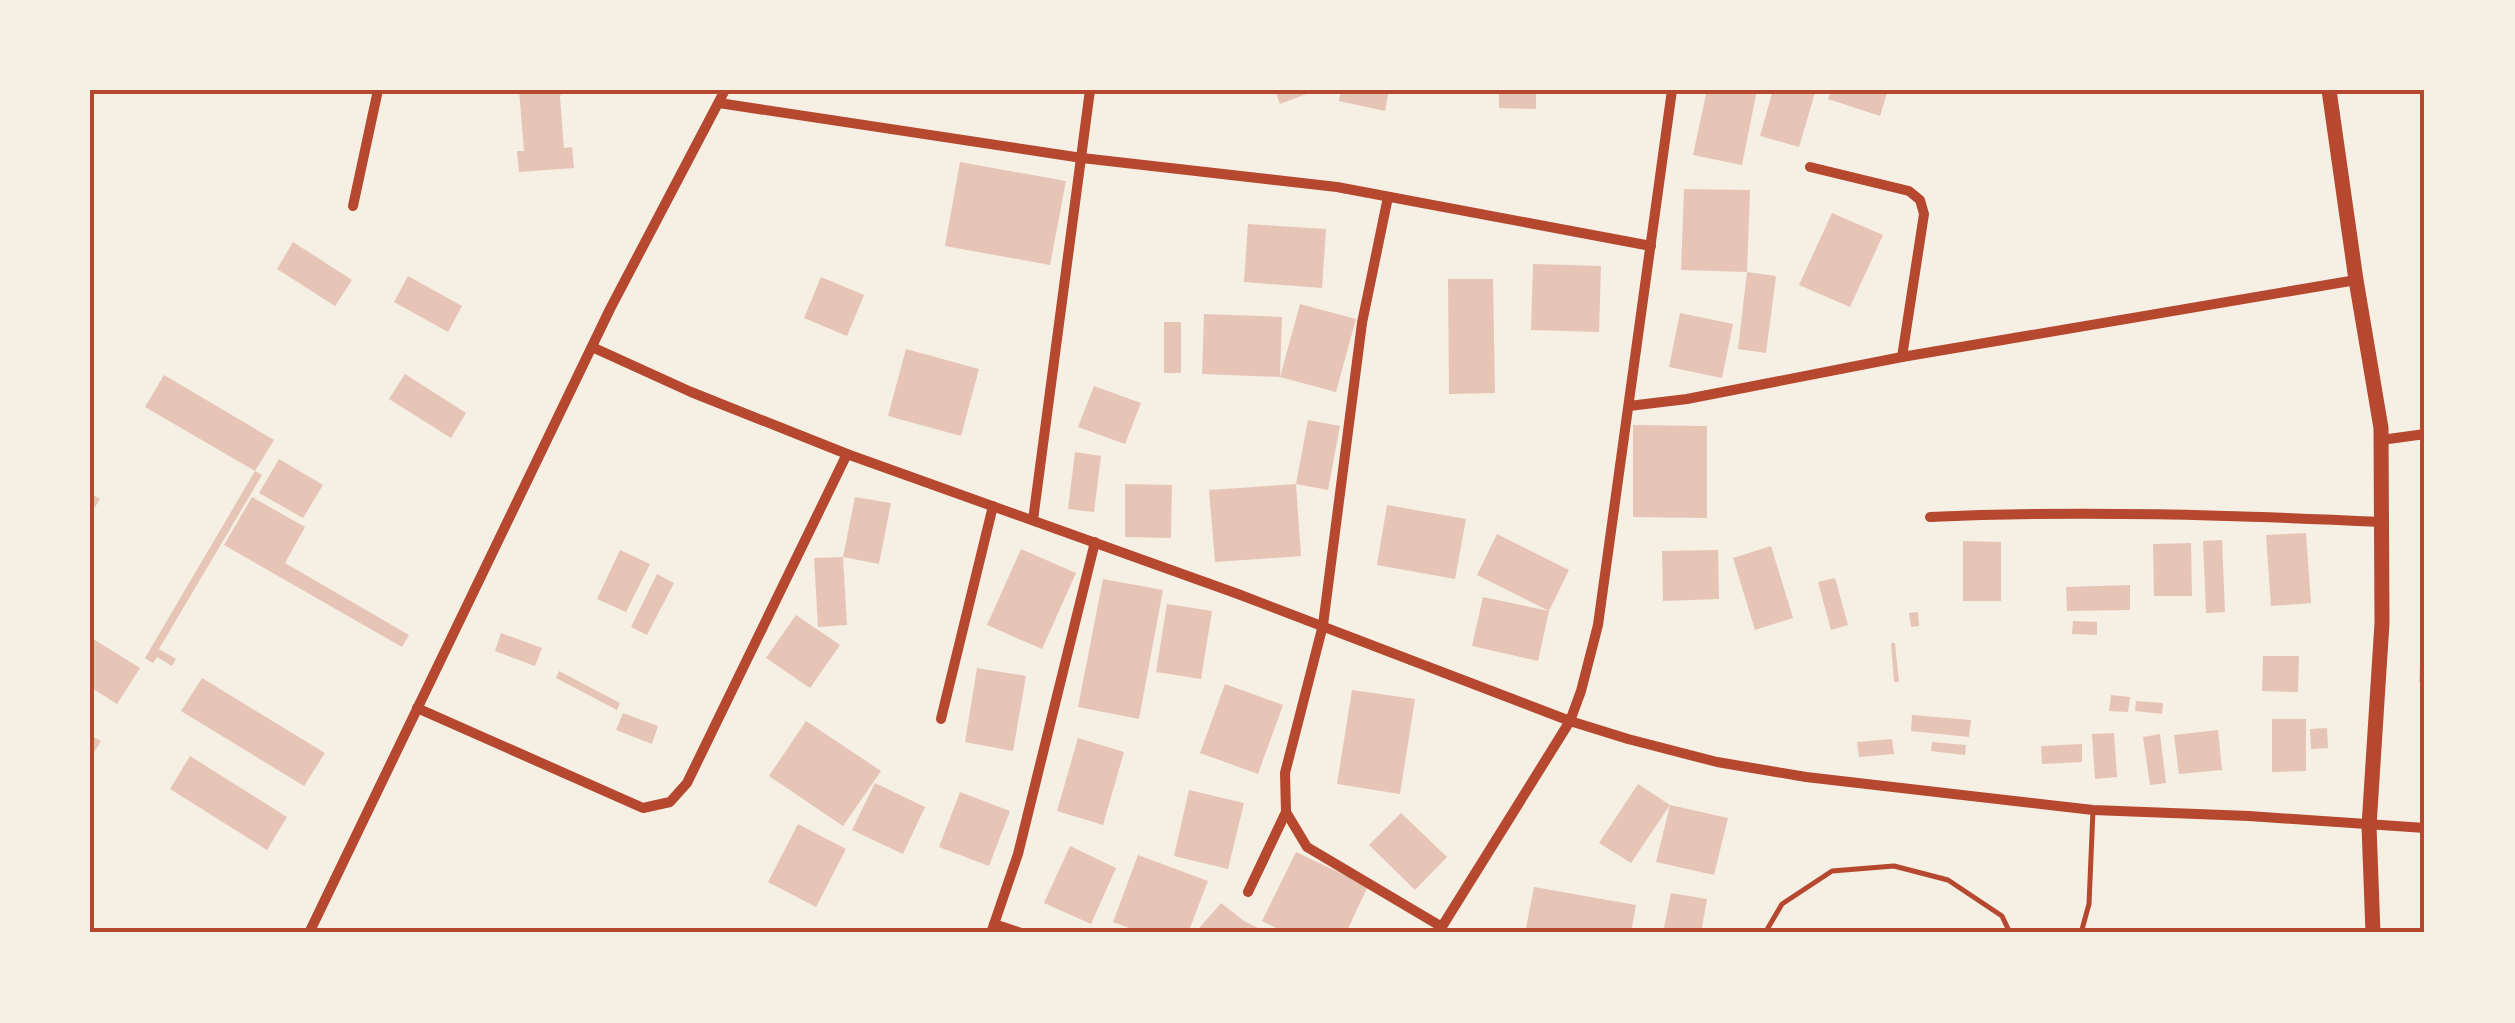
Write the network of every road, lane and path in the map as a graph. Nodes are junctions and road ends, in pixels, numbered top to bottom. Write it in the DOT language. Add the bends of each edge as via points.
graph roads {
  1 [pos="378,90"];
  2 [pos="726,90"];
  3 [pos="1090,90"];
  4 [pos="1672,90"];
  5 [pos="2329,90"];
  6 [pos="719,103"];
  7 [pos="1082,158"];
  8 [pos="1810,167"];
  9 [pos="1388,197"];
  10 [pos="352,206"];
  11 [pos="1651,246"];
  12 [pos="2356,280"];
  13 [pos="592,347"];
  14 [pos="1902,357"];
  15 [pos="1629,406"];
  16 [pos="2425,434"];
  17 [pos="2381,440"];
  18 [pos="847,454"];
  19 [pos="992,506"];
  20 [pos="1930,517"];
  21 [pos="1033,520"];
  22 [pos="2382,522"];
  23 [pos="1095,542"];
  24 [pos="1323,626"];
  25 [pos="417,708"];
  26 [pos="941,719"];
  27 [pos="1570,721"];
  28 [pos="2093,810"];
  29 [pos="1286,812"];
  30 [pos="2369,826"];
  31 [pos="2425,828"];
  32 [pos="1248,892"];
  33 [pos="992,929"];
  34 [pos="1440,930"];
  35 [pos="309,933"];
  36 [pos="1022,933"];
  37 [pos="1765,933"];
  38 [pos="2010,933"];
  39 [pos="2081,933"];
  40 [pos="2373,933"];
  1 -- 10 [label="street"];
  2 -- 6 [label="street"];
  3 -- 7 [label="street"];
  4 -- 11 [label="street"];
  5 -- 12 [label="main road"];
  6 -- 7 [label="street"];
  6 -- 13 [label="street"];
  7 -- 9 [label="street"];
  7 -- 21 [label="street"];
  8 -- 14 [label="street" via="1920,200 1924,214"];
  9 -- 11 [label="street"];
  9 -- 24 [label="street" via="1362,324"];
  11 -- 15 [label="street"];
  12 -- 14 [label="street"];
  12 -- 17 [label="main road"];
  13 -- 18 [label="street"];
  13 -- 25 [label="street"];
  14 -- 15 [label="street"];
  15 -- 27 [label="street" via="1598,625"];
  16 -- 17 [label="street"];
  17 -- 22 [label="main road"];
  18 -- 19 [label="street"];
  18 -- 25 [label="street" via="687,782 670,802 643,808"];
  19 -- 21 [label="street"];
  19 -- 26 [label="street"];
  20 -- 22 [label="street" via="2050,511"];
  21 -- 23 [label="street"];
  22 -- 30 [label="main road"];
  23 -- 24 [label="street"];
  23 -- 33 [label="street" via="1018,854"];
  24 -- 27 [label="street"];
  24 -- 29 [label="street" via="1284,774"];
  25 -- 35 [label="street"];
  27 -- 28 [label="street" via="1718,762 1806,777"];
  27 -- 34 [label="street"];
  28 -- 30 [label="street"];
  28 -- 39 [label="lane" via="2089,904"];
  29 -- 32 [label="street"];
  29 -- 34 [label="street" via="1308,847"];
  30 -- 31 [label="street"];
  30 -- 40 [label="main road"];
  33 -- 36 [label="street"];
  37 -- 38 [label="lane" via="1782,904 1832,871 1894,866 1948,880 2002,916"];
}
